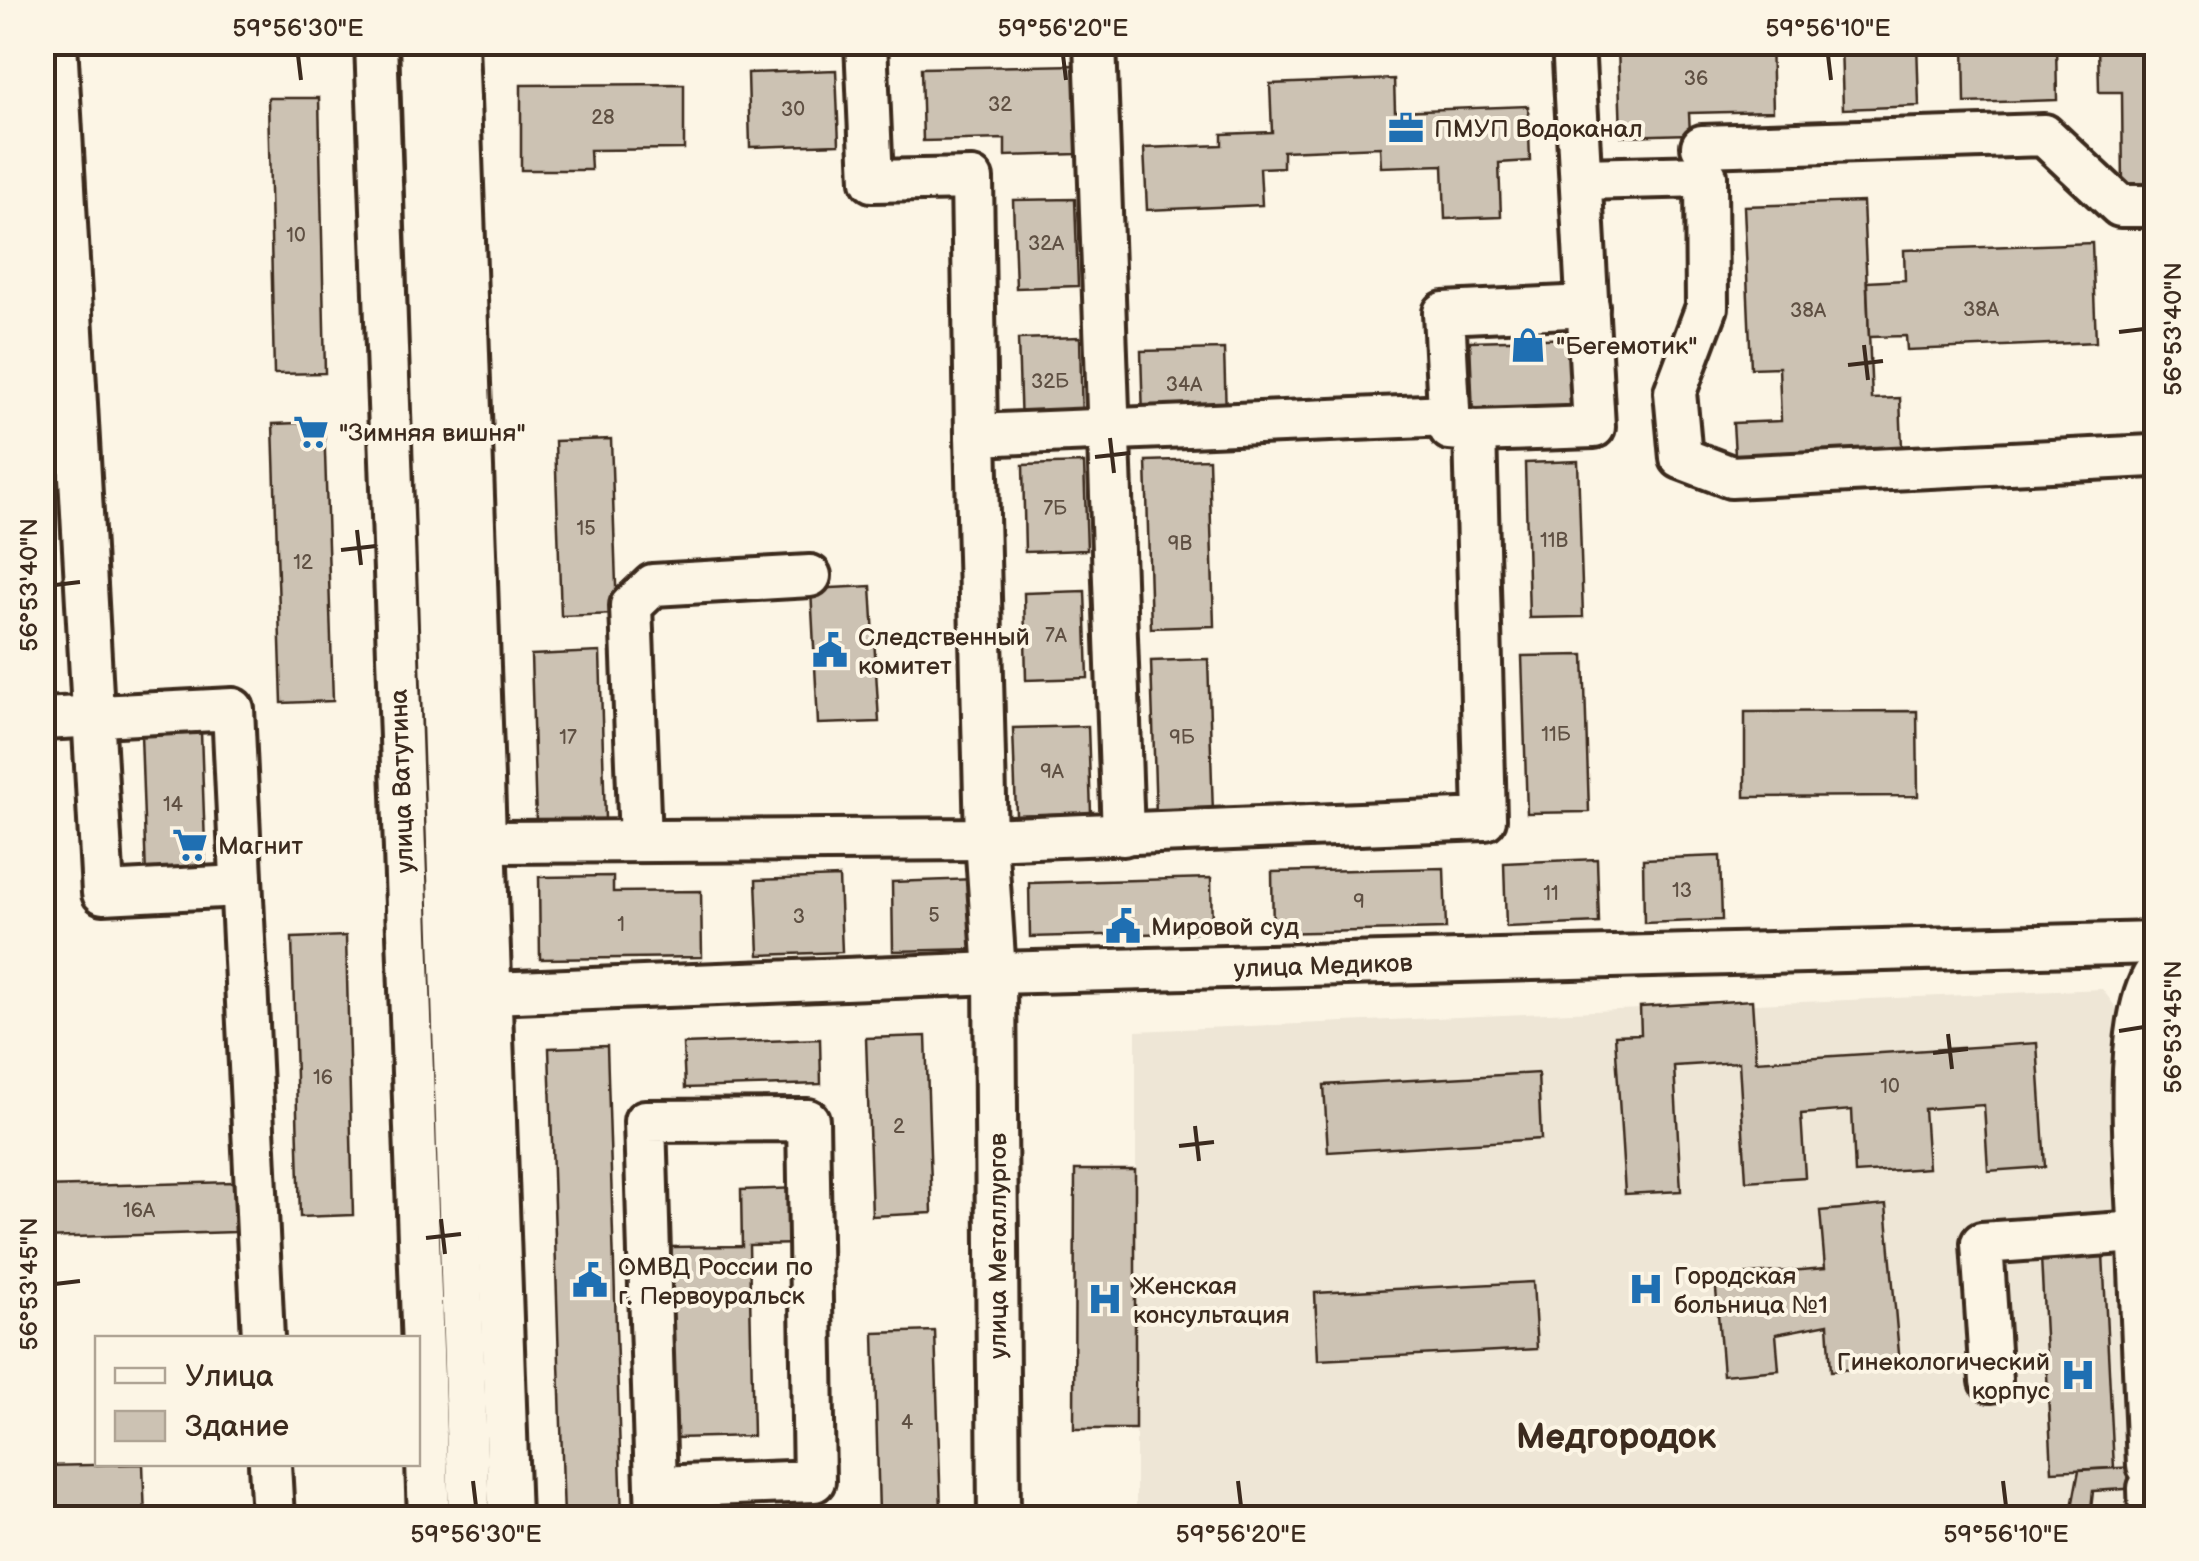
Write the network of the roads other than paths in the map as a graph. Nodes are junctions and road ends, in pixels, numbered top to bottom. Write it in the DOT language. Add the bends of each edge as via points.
graph roads {
  1 [pos="56,42"];
  2 [pos="376,42"];
  3 [pos="422,42"];
  4 [pos="457,42"];
  5 [pos="866,42"];
  6 [pos="1095,42"];
  7 [pos="1572,42"];
  8 [pos="1702,146"];
  9 [pos="1581,178"];
  10 [pos="2156,206"];
  11 [pos="1588,306"];
  12 [pos="59,399"];
  13 [pos="1462,423"];
  14 [pos="1108,429"];
  15 [pos="976,434"];
  16 [pos="2152,456"];
  17 [pos="810,576"];
  18 [pos="92,717"];
  19 [pos="42,719"];
  20 [pos="1123,835"];
  21 [pos="986,839"];
  22 [pos="640,841"];
  23 [pos="485,842"];
  24 [pos="240,886"];
  25 [pos="2156,943"];
  26 [pos="2156,972"];
  27 [pos="995,973"];
  28 [pos="490,993"];
  29 [pos="2144,1224"];
  30 [pos="264,1336"];
  31 [pos="1991,1381"];
  32 [pos="270,1466"];
  33 [pos="2149,1491"];
  34 [pos="656,1503"];
  35 [pos="273,1518"];
  36 [pos="429,1518"];
  37 [pos="469,1518"];
  38 [pos="509,1518"];
  39 [pos="999,1518"];
  1 -- 12 [label="street"];
  2 -- 36 [label="street, улица Ватутина"];
  3 -- 37 [label="street"];
  4 -- 23 [label="street"];
  5 -- 15 [label="street, улица Металлургов" via="872,180 972,179"];
  6 -- 14 [label="street"];
  7 -- 9 [label="street"];
  8 -- 10 [label="street" via="2044,135 2120,206"];
  9 -- 11 [label="street"];
  9 -- 16 [label="street" via="1706,176 1707,306 1675,392 1681,458 1731,477"];
  11 -- 13 [label="street" via="1594,427"];
  11 -- 13 [label="street" via="1444,312"];
  12 -- 18 [label="street"];
  13 -- 14 [label="street"];
  13 -- 20 [label="street" via="1485,819"];
  14 -- 15 [label="street"];
  14 -- 20 [label="street"];
  15 -- 21 [label="street, улица Металлургов"];
  17 -- 22 [label="street" via="652,586 632,606"];
  18 -- 19 [label="street"];
  18 -- 24 [label="street" via="103,893"];
  18 -- 24 [label="street" via="233,709"];
  20 -- 21 [label="street"];
  21 -- 22 [label="street"];
  21 -- 27 [label="street, улица Металлургов"];
  22 -- 23 [label="street"];
  23 -- 28 [label="street"];
  24 -- 30 [label="street"];
  25 -- 27 [label="street, улица Медиков"];
  26 -- 29 [label="street" via="2140,1018 2134,1080"];
  27 -- 28 [label="street, улица Медиков"];
  27 -- 39 [label="street, улица Металлургов"];
  28 -- 38 [label="street"];
  29 -- 31 [label="street" via="1982,1243"];
  29 -- 33 [label="street"];
  32 -- 35 [label="street"];
  34 -- 34 [label="street" via="645,1121 808,1120 814,1482"];
}
